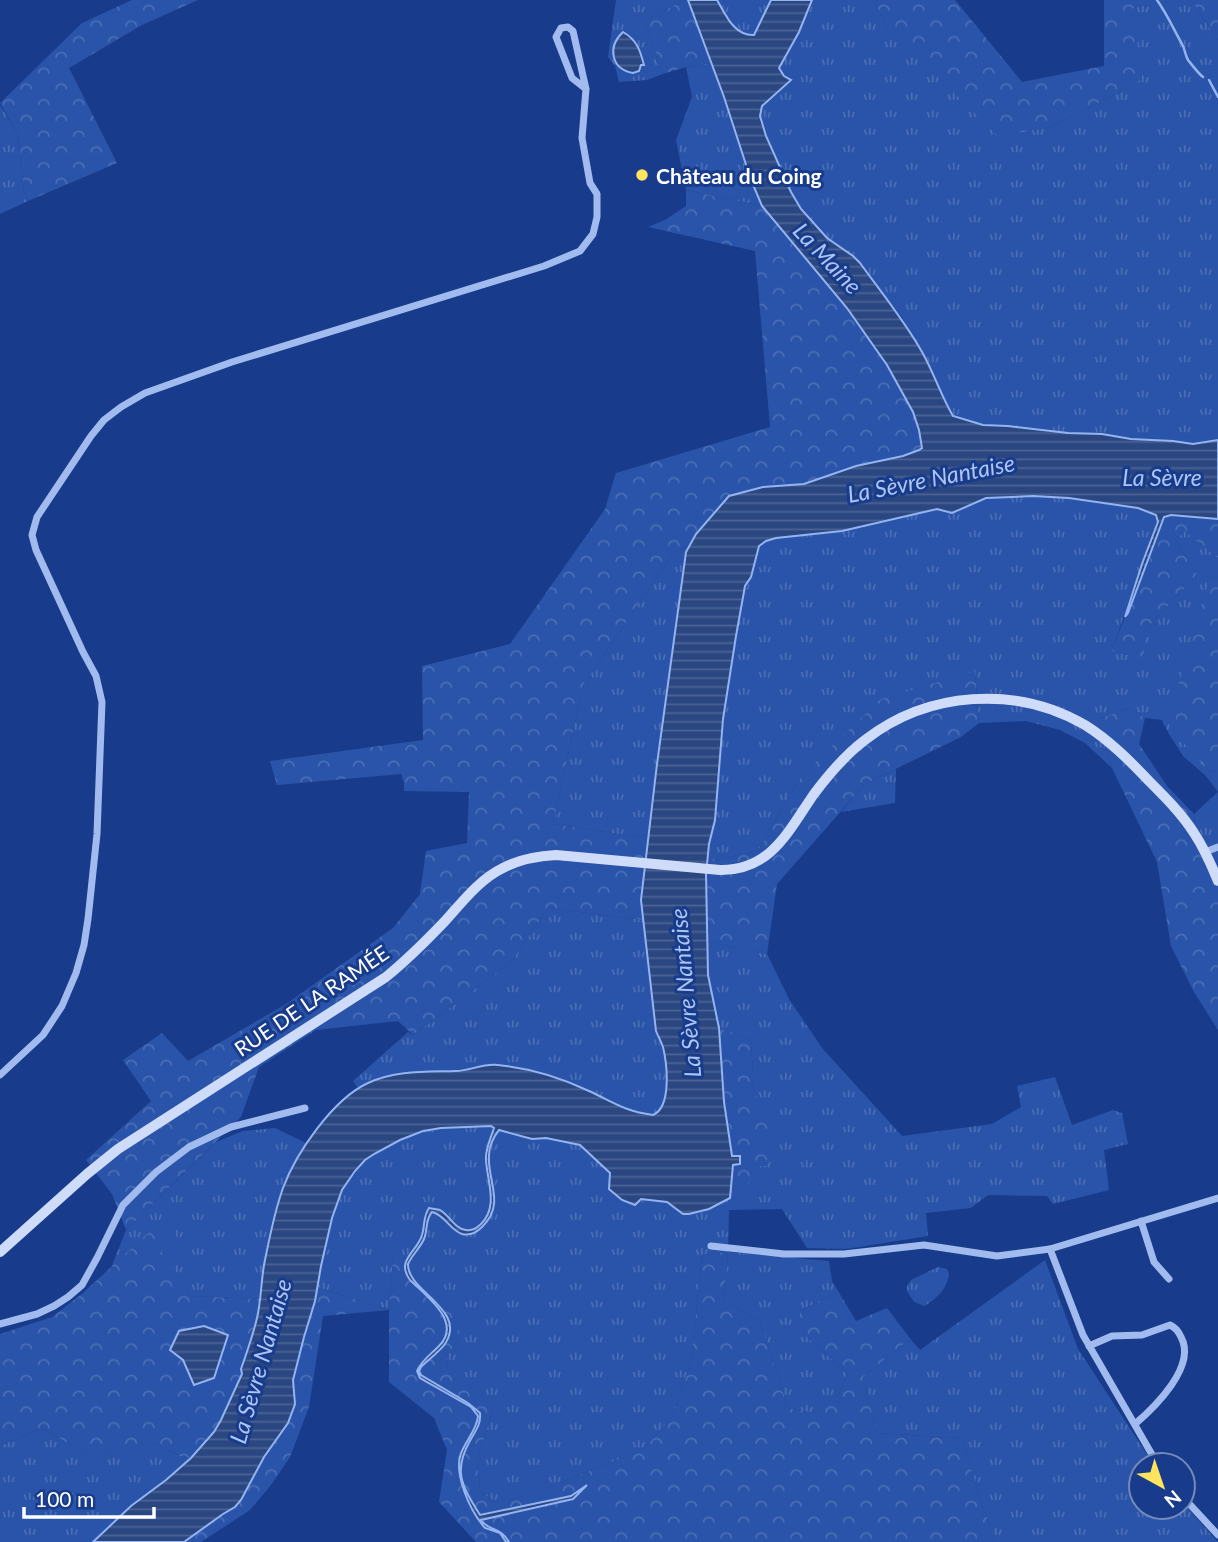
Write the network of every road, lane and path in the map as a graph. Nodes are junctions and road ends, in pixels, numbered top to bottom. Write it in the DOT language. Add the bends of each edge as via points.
graph roads {
  1 [pos="586,89"];
  2 [pos="1218,847"];
  3 [pos="1205,852"];
  4 [pos="1218,881"];
  5 [pos="0,1075"];
  6 [pos="304,1108"];
  7 [pos="1218,1198"];
  8 [pos="1141,1221"];
  9 [pos="711,1246"];
  10 [pos="1050,1249"];
  11 [pos="0,1252"];
  12 [pos="1169,1279"];
  13 [pos="0,1324"];
  14 [pos="1089,1346"];
  15 [pos="1135,1424"];
  16 [pos="1149,1451"];
  17 [pos="1197,1512"];
  18 [pos="1218,1535"];
  1 -- 1 [label="street" via="573,31 561,29 556,37 572,78"];
  1 -- 5 [label="street" via="582,138 590,183 597,194 597,217 593,233 580,251 145,393 104,420 37,517 32,534 36,550 96,676 102,702 97,834 88,919 76,973 43,1035"];
  2 -- 3 [label="street"];
  3 -- 4 [label="main road, RUE DE LA RAMÉE"];
  3 -- 11 [label="main road, RUE DE LA RAMÉE" via="1176,810 1118,750 1069,717 1022,701 980,698 931,705 898,718 865,740 833,769 771,853 750,865 720,870 548,855 494,873 386,977 118,1149"];
  6 -- 13 [label="street" via="231,1127 189,1147 123,1205 75,1291 54,1306"];
  7 -- 8 [label="street"];
  8 -- 10 [label="street"];
  8 -- 12 [label="street" via="1154,1262"];
  9 -- 10 [label="street" via="784,1254 844,1254 925,1245 997,1255"];
  10 -- 14 [label="street"];
  14 -- 15 [label="street"];
  14 -- 15 [label="street" via="1112,1336 1142,1335 1170,1325 1183,1340 1186,1357 1173,1383"];
  15 -- 16 [label="street"];
  17 -- 18 [label="street"];
}
